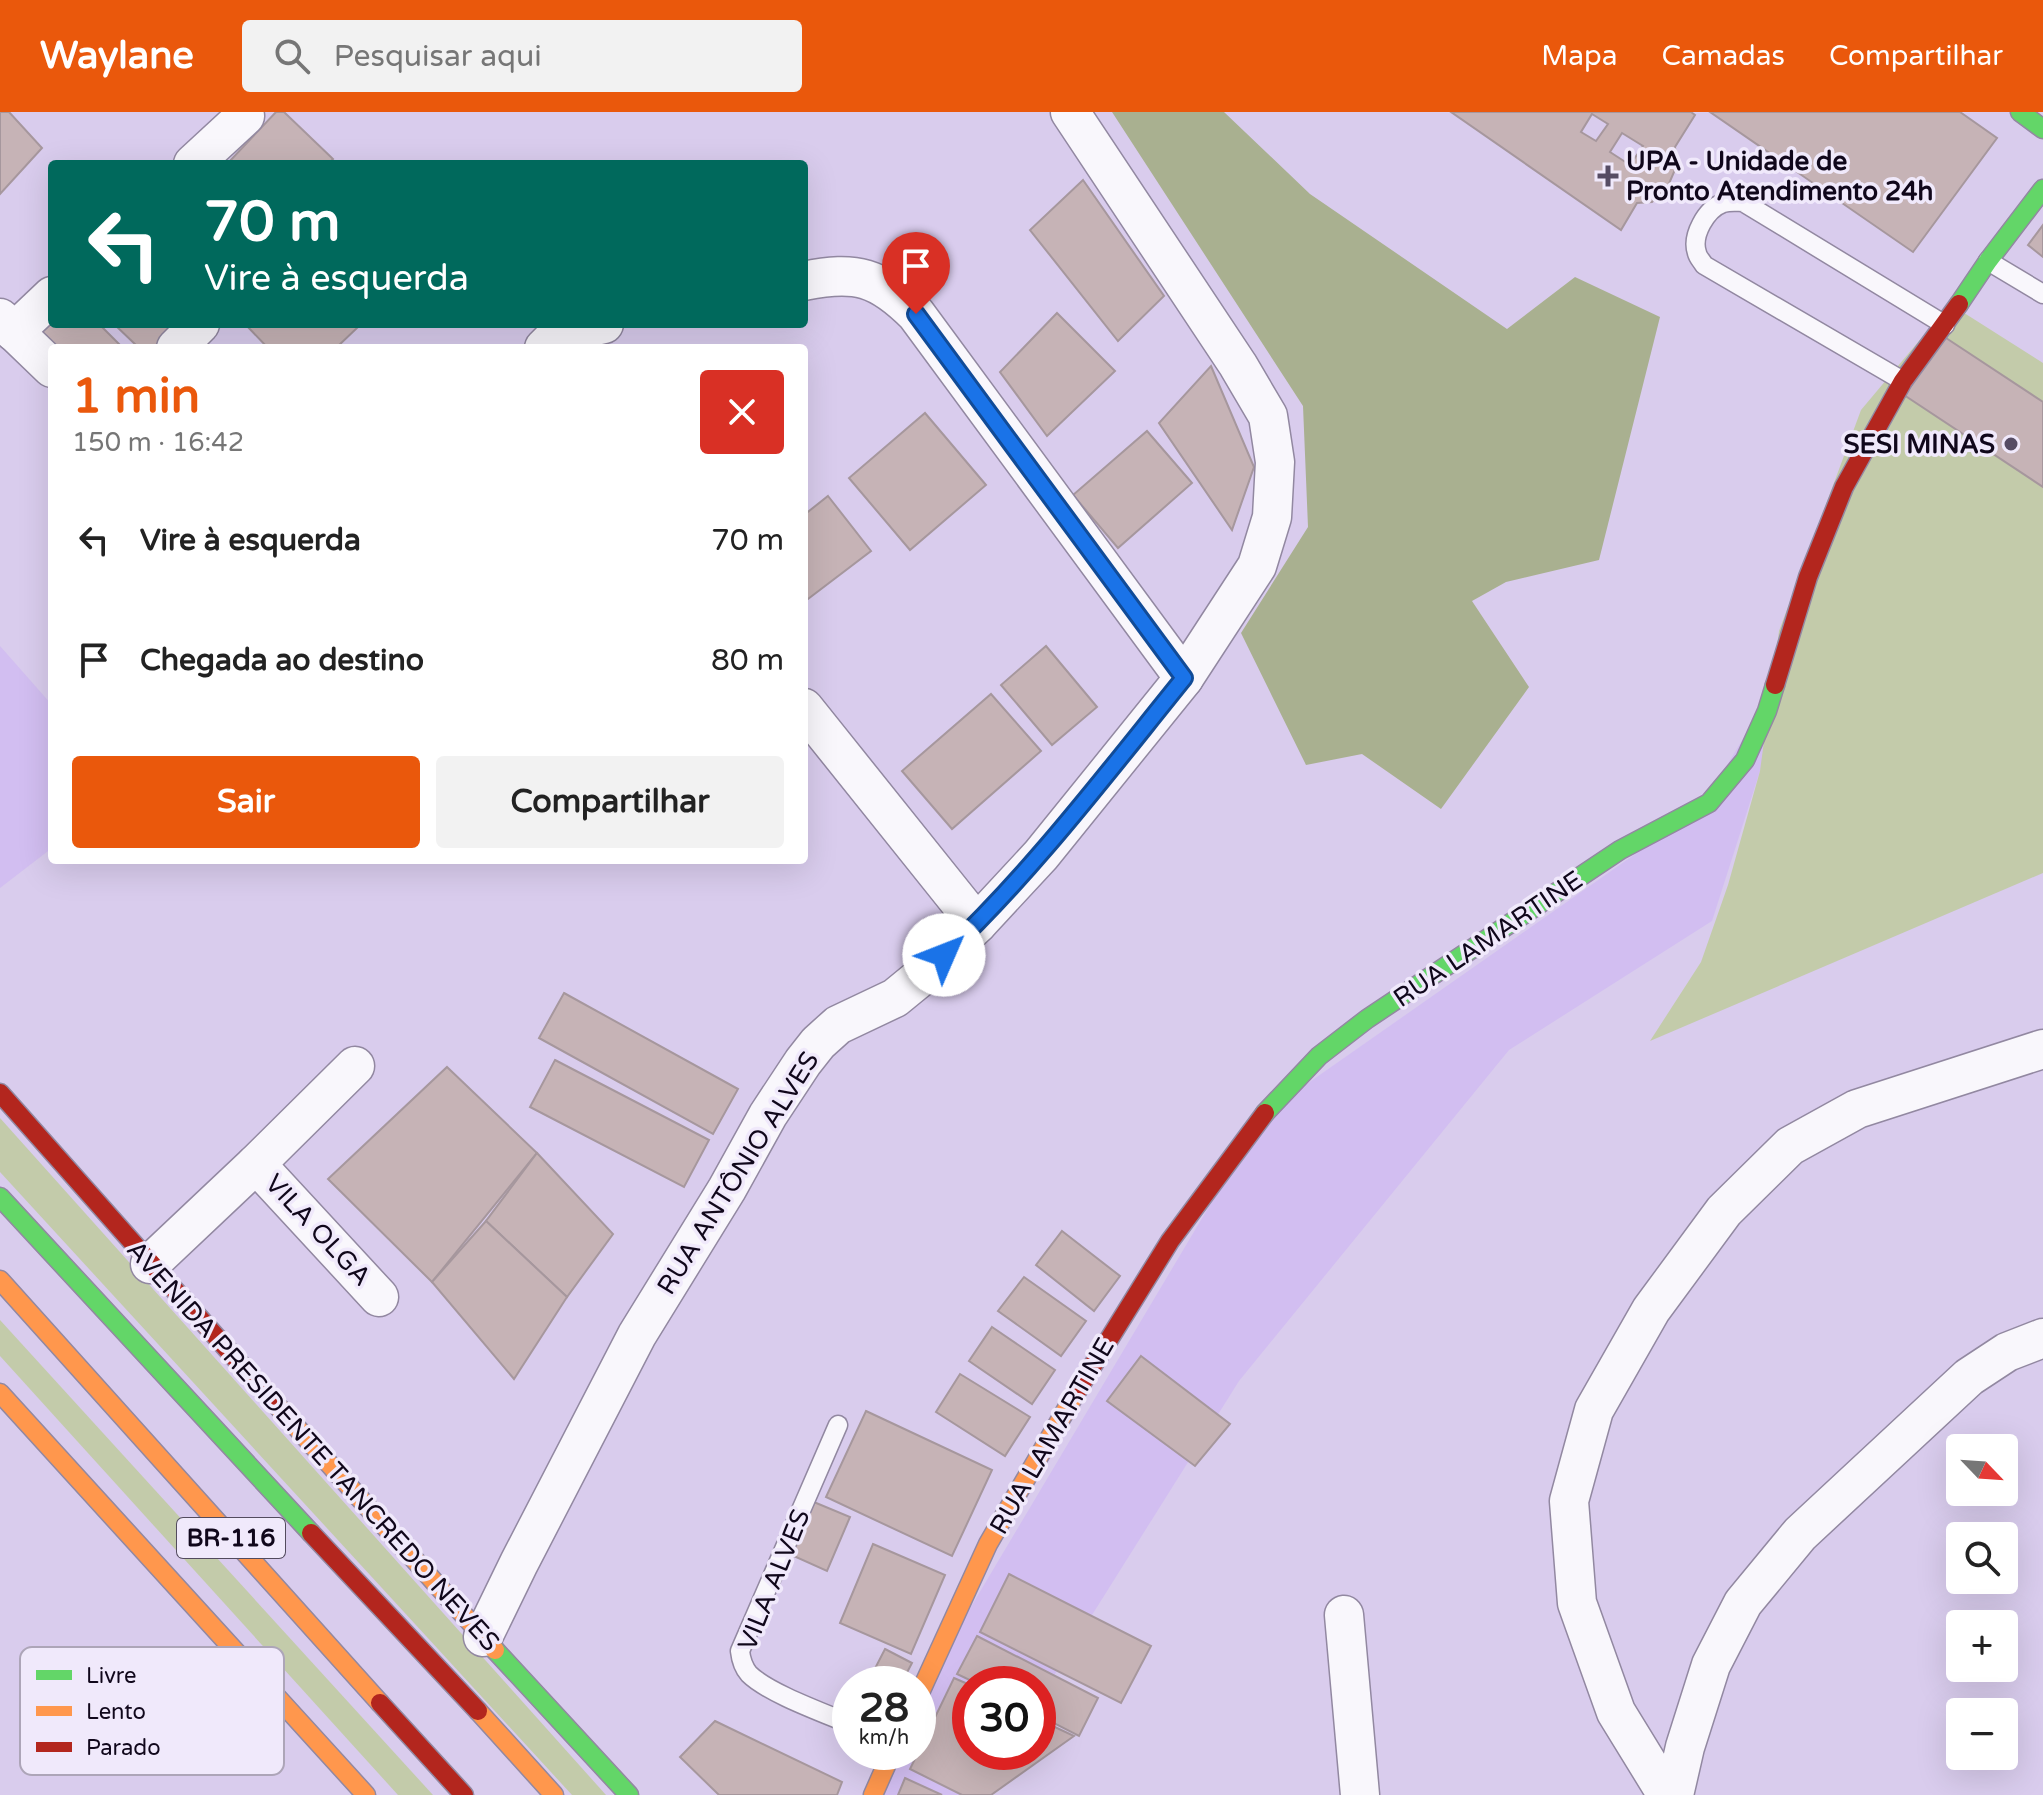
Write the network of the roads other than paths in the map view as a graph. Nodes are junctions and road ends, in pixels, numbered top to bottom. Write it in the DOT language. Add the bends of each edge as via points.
graph roads {
  1 [pos="1070,112"];
  2 [pos="2020,112"];
  3 [pos="245,116"];
  4 [pos="2043,129"];
  5 [pos="197,160"];
  6 [pos="2043,189"];
  7 [pos="1988,261"];
  8 [pos="808,281"];
  9 [pos="2043,294"];
  10 [pos="48,299"];
  11 [pos="7,325"];
  12 [pos="1945,325"];
  13 [pos="196,328"];
  14 [pos="587,328"];
  15 [pos="180,344"];
  16 [pos="548,344"];
  17 [pos="48,364"];
  18 [pos="1903,381"];
  19 [pos="1184,678"];
  20 [pos="808,713"];
  21 [pos="977,924"];
  22 [pos="2043,1049"];
  23 [pos="355,1066"];
  24 [pos="0,1093"];
  25 [pos="256,1164"];
  26 [pos="0,1197"];
  27 [pos="150,1264"];
  28 [pos="0,1280"];
  29 [pos="379,1297"];
  30 [pos="2043,1338"];
  31 [pos="0,1393"];
  32 [pos="838,1425"];
  33 [pos="1344,1615"];
  34 [pos="483,1637"];
  35 [pos="231,1647"];
  36 [pos="932,1666"];
  37 [pos="284,1705"];
  38 [pos="832,1716"];
  39 [pos="884,1770"];
  40 [pos="366,1795"];
  41 [pos="464,1795"];
  42 [pos="554,1795"];
  43 [pos="629,1795"];
  44 [pos="873,1795"];
  45 [pos="1360,1795"];
  46 [pos="1667,1795"];
  47 [pos="1674,1795"];
  1 -- 19 [label="street, RUA ANTÔNIO ALVES" via="1268,416 1275,462 1272,517 1257,566"];
  2 -- 4 [label="main road"];
  3 -- 5 [label="street"];
  6 -- 7 [label="main road, RUA LAMARTINE"];
  7 -- 9 [label="lane"];
  7 -- 12 [label="main road, RUA LAMARTINE"];
  8 -- 19 [label="street" via="847,276 873,281 916,314"];
  10 -- 11 [label="street"];
  11 -- 17 [label="street"];
  12 -- 18 [label="main road, RUA LAMARTINE"];
  12 -- 18 [label="lane" via="1743,202 1720,204 1710,212 1696,237 1696,252 1704,265"];
  13 -- 15 [label="street"];
  14 -- 16 [label="street" via="557,335"];
  18 -- 36 [label="main road, RUA LAMARTINE" via="1844,487 1745,760 1709,803 1620,850 1367,1019 1319,1056 1264,1114 1170,1241 1077,1390 988,1544"];
  19 -- 21 [label="street, RUA ANTÔNIO ALVES" via="1041,855"];
  20 -- 21 [label="street"];
  21 -- 34 [label="street, RUA ANTÔNIO ALVES" via="895,998 838,1025 803,1062 637,1335"];
  22 -- 46 [label="street" via="1857,1109 1790,1146 1724,1211 1651,1310 1594,1410 1569,1501 1577,1603 1616,1712"];
  23 -- 25 [label="street, VILA OLGA"];
  24 -- 27 [label="main road, AVENIDA PRESIDENTE TANCREDO NEVES"];
  25 -- 27 [label="street, VILA OLGA"];
  25 -- 29 [label="street, VILA OLGA"];
  26 -- 42 [label="main road, BR-116"];
  27 -- 34 [label="main road, AVENIDA PRESIDENTE TANCREDO NEVES"];
  28 -- 41 [label="main road, BR-116"];
  30 -- 47 [label="street" via="2007,1352 1969,1377 1800,1534 1743,1603 1711,1665"];
  31 -- 35 [label="main road"];
  32 -- 38 [label="lane, VILA ALVES" via="740,1651 750,1675"];
  33 -- 45 [label="street"];
  34 -- 43 [label="main road, AVENIDA PRESIDENTE TANCREDO NEVES"];
  37 -- 40 [label="main road"];
  39 -- 44 [label="main road"];
}
